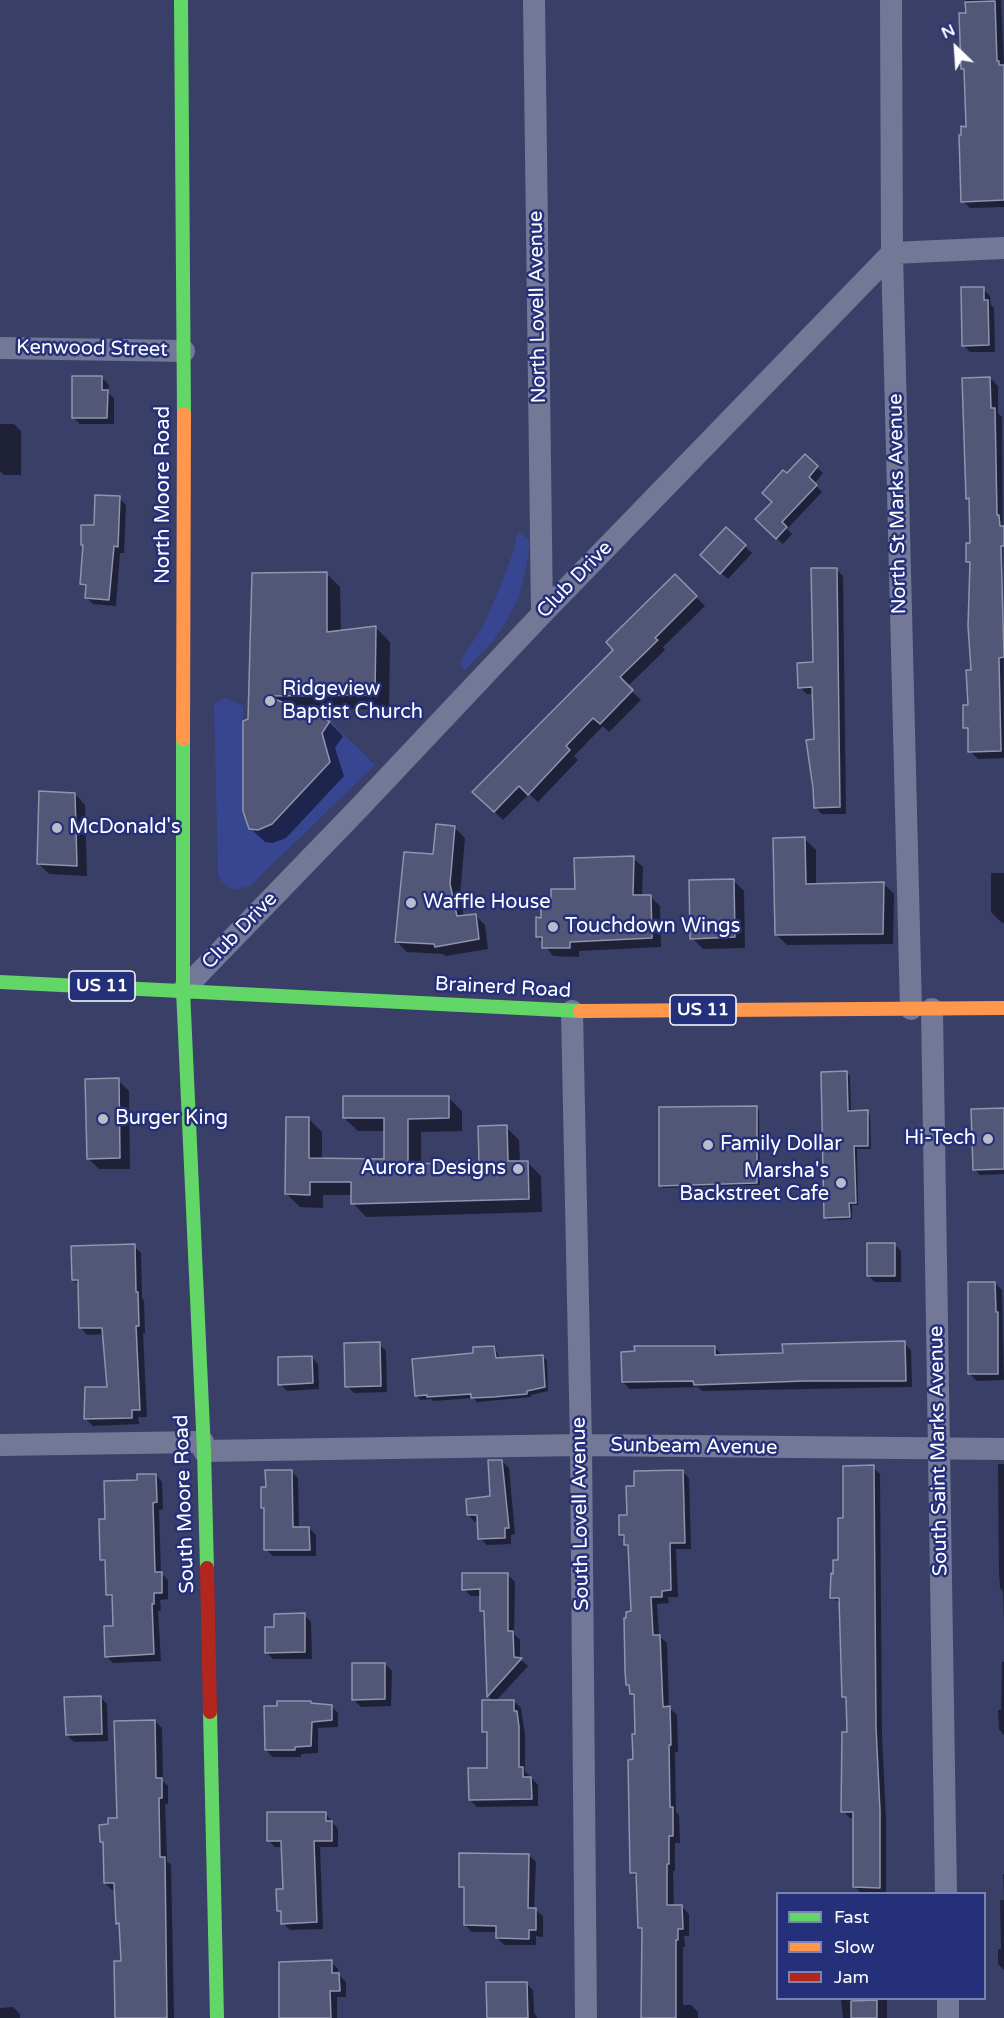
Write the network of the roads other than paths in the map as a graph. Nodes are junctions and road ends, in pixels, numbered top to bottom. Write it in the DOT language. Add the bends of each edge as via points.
graph roads {
  1 [pos="181,0"];
  2 [pos="534,0"];
  3 [pos="891,0"];
  4 [pos="1004,248"];
  5 [pos="892,253"];
  6 [pos="0,348"];
  7 [pos="184,351"];
  8 [pos="542,614"];
  9 [pos="0,982"];
  10 [pos="183,990"];
  11 [pos="1004,1008"];
  12 [pos="922,1009"];
  13 [pos="572,1011"];
  14 [pos="0,1445"];
  15 [pos="581,1445"];
  16 [pos="204,1447"];
  17 [pos="1004,1449"];
  18 [pos="939,1450"];
  19 [pos="946,1892"];
  20 [pos="948,2000"];
  21 [pos="218,2018"];
  22 [pos="586,2018"];
  23 [pos="948,2018"];
  1 -- 7 [label="main road, North Moore Road"];
  2 -- 8 [label="street, North Lovell Avenue"];
  3 -- 5 [label="street, North St Marks Avenue"];
  4 -- 5 [label="street"];
  5 -- 8 [label="street, Club Drive"];
  5 -- 12 [label="street, North St Marks Avenue"];
  6 -- 7 [label="street, Kenwood Street"];
  7 -- 10 [label="main road, North Moore Road"];
  8 -- 10 [label="street, Club Drive"];
  9 -- 10 [label="main road, Brainerd Road / US 11"];
  10 -- 13 [label="main road, Brainerd Road / US 11"];
  10 -- 16 [label="main road, South Moore Road"];
  11 -- 12 [label="main road, Brainerd Road / US 11"];
  12 -- 13 [label="main road, Brainerd Road / US 11"];
  12 -- 18 [label="street, South Saint Marks Avenue"];
  13 -- 15 [label="street, South Lovell Avenue"];
  14 -- 16 [label="street, Sunbeam Avenue"];
  15 -- 16 [label="street, Sunbeam Avenue"];
  15 -- 18 [label="street, Sunbeam Avenue"];
  15 -- 22 [label="street, South Lovell Avenue"];
  16 -- 21 [label="main road, South Moore Road"];
  17 -- 18 [label="street, Sunbeam Avenue"];
  18 -- 19 [label="street, South Saint Marks Avenue"];
  20 -- 23 [label="street"];
}
